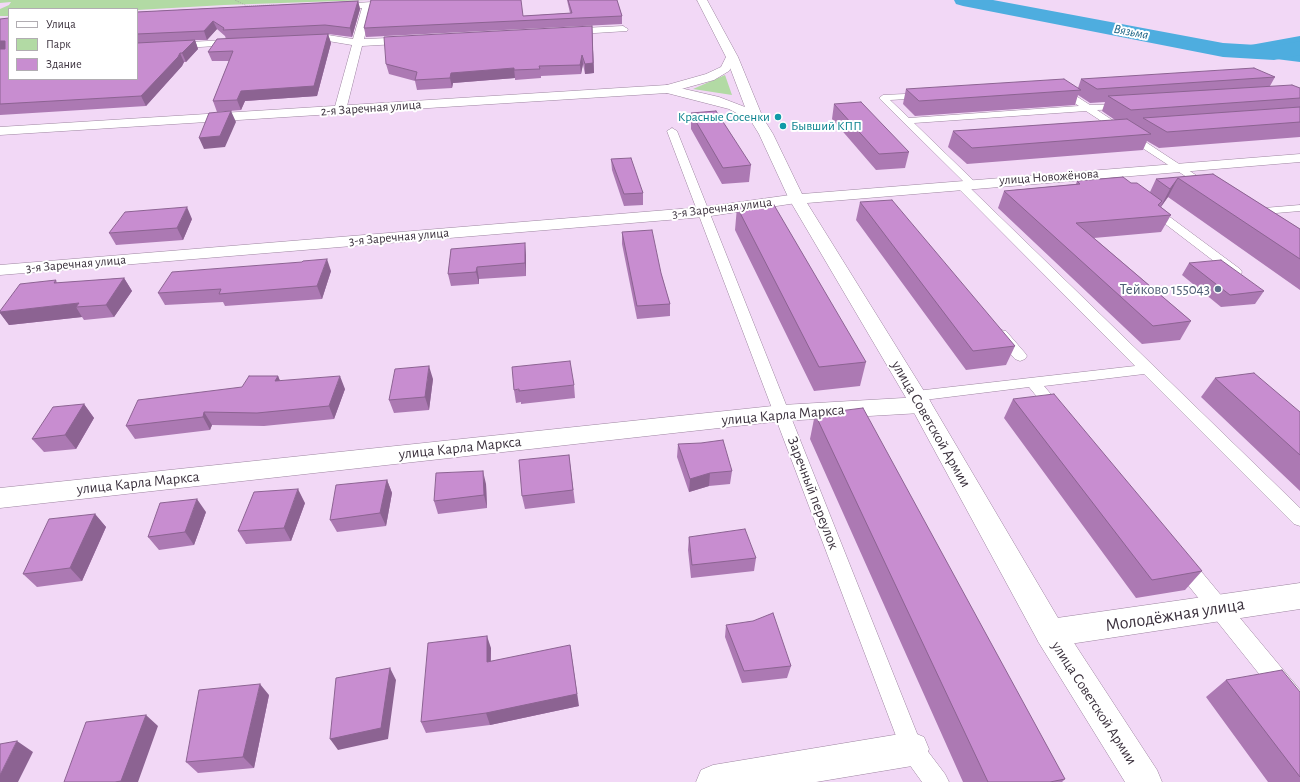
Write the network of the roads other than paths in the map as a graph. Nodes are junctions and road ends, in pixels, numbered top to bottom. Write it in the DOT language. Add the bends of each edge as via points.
graph roads {
  1 [pos="453,0"];
  2 [pos="702,0"];
  3 [pos="368,4"];
  4 [pos="320,7"];
  5 [pos="623,29"];
  6 [pos="553,33"];
  7 [pos="427,39"];
  8 [pos="289,40"];
  9 [pos="257,42"];
  10 [pos="357,43"];
  11 [pos="138,48"];
  12 [pos="732,57"];
  13 [pos="1072,86"];
  14 [pos="667,89"];
  15 [pos="930,95"];
  16 [pos="1135,105"];
  17 [pos="1088,108"];
  18 [pos="340,110"];
  19 [pos="756,118"];
  20 [pos="907,121"];
  21 [pos="1137,129"];
  22 [pos="1122,130"];
  23 [pos="0,131"];
  24 [pos="672,131"];
  25 [pos="1106,131"];
  26 [pos="946,143"];
  27 [pos="931,144"];
  28 [pos="1300,158"];
  29 [pos="1179,167"];
  30 [pos="1103,173"];
  31 [pos="1116,183"];
  32 [pos="966,184"];
  33 [pos="883,191"];
  34 [pos="1217,192"];
  35 [pos="797,199"];
  36 [pos="1141,201"];
  37 [pos="893,204"];
  38 [pos="1300,208"];
  39 [pos="704,212"];
  40 [pos="1261,221"];
  41 [pos="0,270"];
  42 [pos="1242,277"];
  43 [pos="995,326"];
  44 [pos="1020,356"];
  45 [pos="1148,369"];
  46 [pos="1033,382"];
  47 [pos="918,400"];
  48 [pos="782,413"];
  49 [pos="1068,424"];
  50 [pos="0,498"];
  51 [pos="1300,519"];
  52 [pos="1174,553"];
  53 [pos="1300,596"];
  54 [pos="1219,608"];
  55 [pos="1050,633"];
  56 [pos="1300,707"];
  57 [pos="912,749"];
  58 [pos="713,782"];
  59 [pos="937,782"];
  60 [pos="1145,782"];
  1 -- 3 [label="street"];
  2 -- 12 [label="street, улица Советской Армии"];
  3 -- 4 [label="street"];
  3 -- 10 [label="street"];
  5 -- 6 [label="street"];
  7 -- 10 [label="street"];
  8 -- 10 [label="street" via="328,38"];
  9 -- 11 [label="street"];
  10 -- 18 [label="street"];
  12 -- 14 [label="street, 2-я Заречная улица" via="725,69 692,84"];
  12 -- 19 [label="street, улица Советской Армии"];
  13 -- 17 [label="lane" via="1053,87"];
  14 -- 18 [label="street, 2-я Заречная улица"];
  14 -- 19 [label="street" via="734,106"];
  15 -- 20 [label="lane" via="882,98"];
  16 -- 17 [label="lane"];
  17 -- 20 [label="lane"];
  17 -- 22 [label="lane"];
  18 -- 23 [label="street, 2-я Заречная улица"];
  19 -- 35 [label="street, улица Советской Армии"];
  20 -- 27 [label="lane"];
  21 -- 22 [label="lane"];
  22 -- 25 [label="lane"];
  22 -- 29 [label="lane"];
  24 -- 39 [label="lane, Заречный переулок"];
  26 -- 27 [label="lane"];
  27 -- 32 [label="lane"];
  28 -- 29 [label="street, улица Новожёнова"];
  29 -- 30 [label="street, улица Новожёнова"];
  29 -- 34 [label="lane"];
  30 -- 31 [label="lane"];
  30 -- 32 [label="street, улица Новожёнова"];
  32 -- 33 [label="street, улица Новожёнова"];
  32 -- 45 [label="lane"];
  33 -- 35 [label="street, улица Новожёнова"];
  33 -- 37 [label="lane"];
  35 -- 39 [label="street, 3-я Заречная улица"];
  35 -- 47 [label="street, улица Советской Армии"];
  36 -- 42 [label="lane"];
  38 -- 40 [label="lane" via="1245,210"];
  39 -- 41 [label="street, 3-я Заречная улица"];
  39 -- 48 [label="lane, Заречный переулок"];
  43 -- 44 [label="lane"];
  45 -- 46 [label="lane"];
  45 -- 51 [label="lane"];
  46 -- 47 [label="lane"];
  46 -- 49 [label="lane"];
  47 -- 48 [label="street, улица Карла Маркса"];
  47 -- 55 [label="street, улица Советской Армии"];
  48 -- 50 [label="street, улица Карла Маркса"];
  48 -- 57 [label="lane, Заречный переулок"];
  52 -- 54 [label="lane"];
  53 -- 54 [label="street, Молодёжная улица"];
  54 -- 55 [label="street, Молодёжная улица"];
  54 -- 56 [label="lane"];
  55 -- 60 [label="street, улица Советской Армии"];
  57 -- 58 [label="street"];
  57 -- 59 [label="lane, Заречный переулок"];
}
